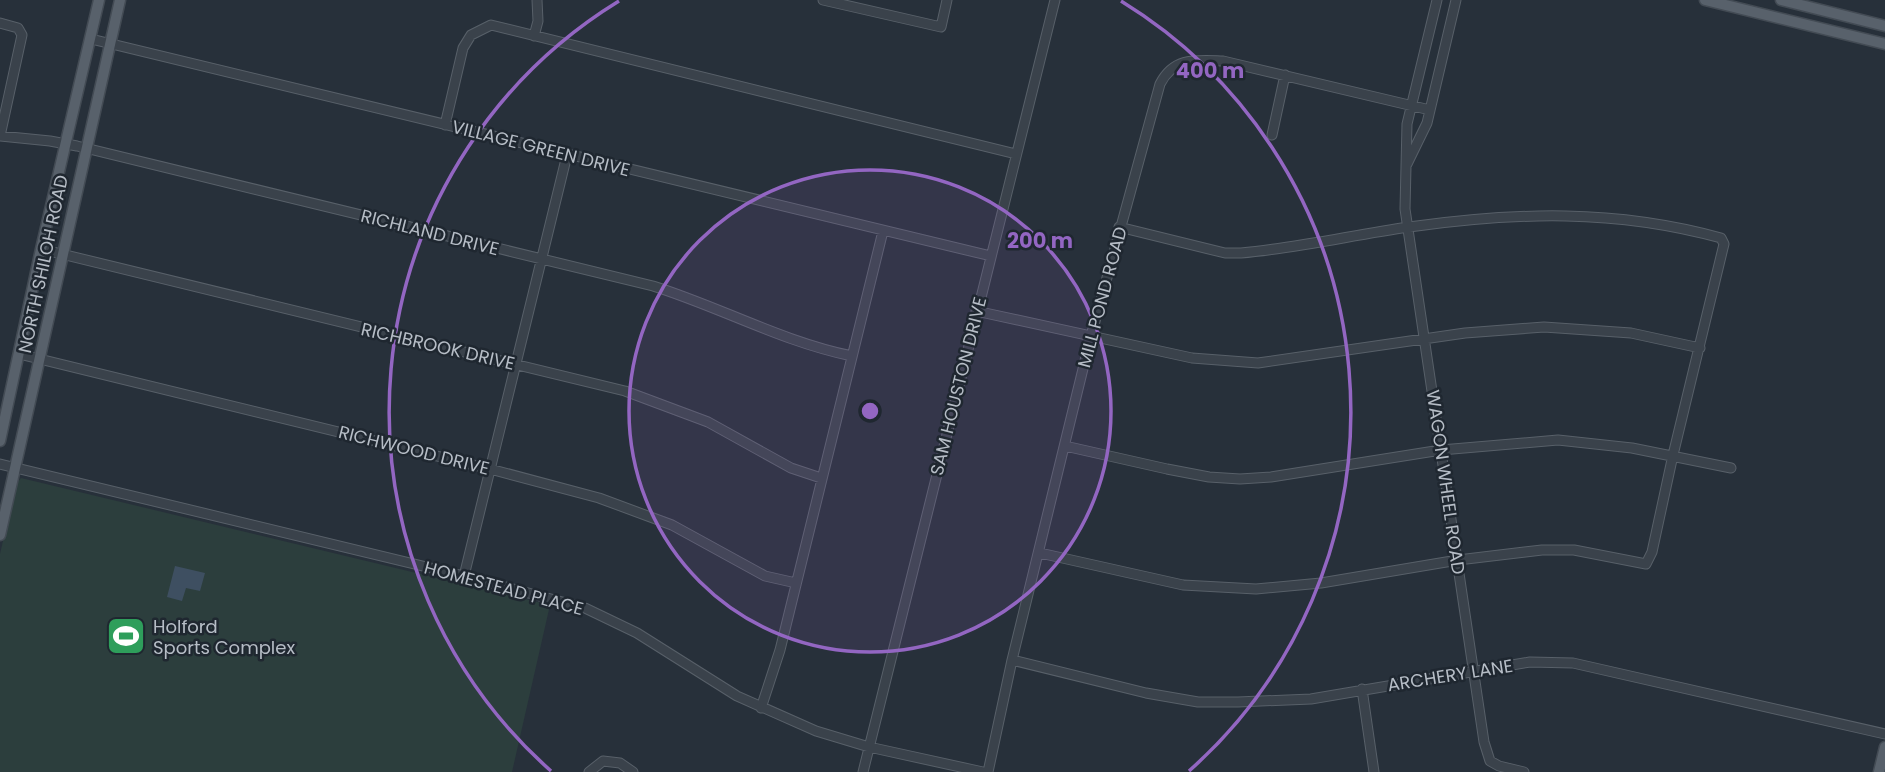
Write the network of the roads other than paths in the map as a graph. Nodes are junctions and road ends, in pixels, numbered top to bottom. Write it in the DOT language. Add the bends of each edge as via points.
graph roads {
  1 [pos="99,0"];
  2 [pos="120,0"];
  3 [pos="537,0"];
  4 [pos="823,0"];
  5 [pos="947,0"];
  6 [pos="1055,0"];
  7 [pos="1437,0"];
  8 [pos="1456,0"];
  9 [pos="1705,0"];
  10 [pos="1781,0"];
  11 [pos="847,3"];
  12 [pos="1731,3"];
  13 [pos="1807,6"];
  14 [pos="0,23"];
  15 [pos="1802,24"];
  16 [pos="1885,26"];
  17 [pos="534,36"];
  18 [pos="90,39"];
  19 [pos="111,44"];
  20 [pos="1885,44"];
  21 [pos="1284,75"];
  22 [pos="1411,106"];
  23 [pos="1430,110"];
  24 [pos="445,125"];
  25 [pos="1272,135"];
  26 [pos="0,136"];
  27 [pos="65,144"];
  28 [pos="86,149"];
  29 [pos="1016,153"];
  30 [pos="567,155"];
  31 [pos="1406,166"];
  32 [pos="1119,228"];
  33 [pos="1408,228"];
  34 [pos="883,230"];
  35 [pos="41,249"];
  36 [pos="63,254"];
  37 [pos="991,256"];
  38 [pos="542,259"];
  39 [pos="976,311"];
  40 [pos="1091,336"];
  41 [pos="1426,339"];
  42 [pos="1700,348"];
  43 [pos="19,354"];
  44 [pos="852,356"];
  45 [pos="40,359"];
  46 [pos="516,365"];
  47 [pos="0,441"];
  48 [pos="1065,446"];
  49 [pos="1441,450"];
  50 [pos="1673,455"];
  51 [pos="0,464"];
  52 [pos="15,468"];
  53 [pos="1731,468"];
  54 [pos="490,469"];
  55 [pos="821,478"];
  56 [pos="0,535"];
  57 [pos="1040,553"];
  58 [pos="1458,560"];
  59 [pos="464,576"];
  60 [pos="796,583"];
  61 [pos="1012,660"];
  62 [pos="1474,671"];
  63 [pos="1362,689"];
  64 [pos="761,708"];
  65 [pos="1885,734"];
  66 [pos="869,747"];
  67 [pos="1885,747"];
  68 [pos="589,772"];
  69 [pos="633,772"];
  70 [pos="863,772"];
  71 [pos="986,772"];
  72 [pos="1374,772"];
  73 [pos="1524,772"];
  74 [pos="1879,772"];
  1 -- 18 [label="main road, NORTH SHILOH ROAD"];
  2 -- 19 [label="main road, NORTH SHILOH ROAD"];
  3 -- 17 [label="street"];
  4 -- 11 [label="street"];
  5 -- 11 [label="street" via="941,27"];
  6 -- 29 [label="street, SAM HOUSTON DRIVE"];
  7 -- 22 [label="street, WAGON WHEEL ROAD"];
  8 -- 23 [label="street, WAGON WHEEL ROAD"];
  9 -- 12 [label="main road"];
  10 -- 13 [label="main road"];
  12 -- 15 [label="main road"];
  13 -- 15 [label="main road"];
  13 -- 16 [label="main road"];
  14 -- 26 [label="street" via="18,28 22,35"];
  15 -- 20 [label="main road"];
  17 -- 24 [label="street" via="491,25 471,35 463,48"];
  17 -- 29 [label="street"];
  18 -- 19 [label="street, VILLAGE GREEN DRIVE"];
  18 -- 27 [label="main road, NORTH SHILOH ROAD"];
  19 -- 24 [label="street, VILLAGE GREEN DRIVE"];
  19 -- 28 [label="main road, NORTH SHILOH ROAD"];
  21 -- 22 [label="street, MILL POND ROAD"];
  21 -- 25 [label="street"];
  21 -- 32 [label="street, MILL POND ROAD" via="1205,60 1175,65 1167,71"];
  22 -- 23 [label="street, MILL POND ROAD"];
  22 -- 31 [label="street, WAGON WHEEL ROAD"];
  23 -- 31 [label="street, WAGON WHEEL ROAD"];
  24 -- 30 [label="street, VILLAGE GREEN DRIVE"];
  26 -- 27 [label="street, RICHLAND DRIVE"];
  27 -- 28 [label="street, RICHLAND DRIVE"];
  27 -- 35 [label="main road, NORTH SHILOH ROAD"];
  28 -- 36 [label="main road, NORTH SHILOH ROAD"];
  28 -- 38 [label="street, RICHLAND DRIVE"];
  29 -- 37 [label="street, SAM HOUSTON DRIVE"];
  30 -- 34 [label="street, VILLAGE GREEN DRIVE"];
  30 -- 38 [label="street"];
  31 -- 33 [label="street, WAGON WHEEL ROAD"];
  32 -- 33 [label="street" via="1226,253 1268,251"];
  32 -- 40 [label="street, MILL POND ROAD"];
  33 -- 41 [label="street, WAGON WHEEL ROAD"];
  33 -- 42 [label="street" via="1492,217 1566,215 1646,222 1721,238 1724,244"];
  34 -- 37 [label="street, VILLAGE GREEN DRIVE"];
  34 -- 44 [label="street"];
  35 -- 36 [label="street, RICHBROOK DRIVE"];
  35 -- 43 [label="main road, NORTH SHILOH ROAD"];
  36 -- 45 [label="main road, NORTH SHILOH ROAD"];
  36 -- 46 [label="street, RICHBROOK DRIVE"];
  37 -- 39 [label="street, SAM HOUSTON DRIVE"];
  38 -- 44 [label="street, RICHLAND DRIVE" via="683,296 821,350"];
  38 -- 46 [label="street"];
  39 -- 40 [label="street"];
  39 -- 66 [label="street, SAM HOUSTON DRIVE"];
  40 -- 41 [label="street" via="1238,364"];
  40 -- 48 [label="street, MILL POND ROAD"];
  41 -- 42 [label="street" via="1567,327 1631,333"];
  41 -- 49 [label="street, WAGON WHEEL ROAD"];
  42 -- 50 [label="street"];
  43 -- 45 [label="street, RICHWOOD DRIVE"];
  43 -- 47 [label="main road, NORTH SHILOH ROAD"];
  44 -- 55 [label="street"];
  45 -- 52 [label="main road, NORTH SHILOH ROAD"];
  45 -- 54 [label="street, RICHWOOD DRIVE"];
  46 -- 54 [label="street"];
  46 -- 55 [label="street, RICHBROOK DRIVE" via="625,391 678,410 791,468"];
  48 -- 49 [label="street" via="1209,477 1240,479"];
  48 -- 57 [label="street, MILL POND ROAD"];
  49 -- 50 [label="street" via="1558,440"];
  49 -- 58 [label="street, WAGON WHEEL ROAD"];
  50 -- 53 [label="street"];
  50 -- 58 [label="street" via="1646,564 1574,550"];
  51 -- 52 [label="street, HOMESTEAD PLACE"];
  52 -- 56 [label="main road, NORTH SHILOH ROAD"];
  52 -- 59 [label="street, HOMESTEAD PLACE"];
  54 -- 59 [label="street"];
  54 -- 60 [label="street, RICHWOOD DRIVE" via="632,509 672,525 765,576"];
  55 -- 60 [label="street"];
  57 -- 58 [label="street" via="1183,585 1256,589"];
  57 -- 61 [label="street, MILL POND ROAD"];
  58 -- 62 [label="street, WAGON WHEEL ROAD"];
  59 -- 64 [label="street, HOMESTEAD PLACE" via="597,613"];
  60 -- 64 [label="street"];
  61 -- 63 [label="street, ARCHERY LANE" via="1198,702 1311,699"];
  61 -- 71 [label="street, MILL POND ROAD"];
  62 -- 63 [label="street, ARCHERY LANE"];
  62 -- 65 [label="street, ARCHERY LANE" via="1530,662 1573,663"];
  62 -- 73 [label="street, WAGON WHEEL ROAD" via="1490,761"];
  63 -- 72 [label="street"];
  64 -- 66 [label="street, HOMESTEAD PLACE" via="816,732"];
  66 -- 70 [label="street, SAM HOUSTON DRIVE"];
  66 -- 71 [label="street, HOMESTEAD PLACE"];
  67 -- 74 [label="main road"];
  68 -- 69 [label="street" via="603,761 620,763"];
}
